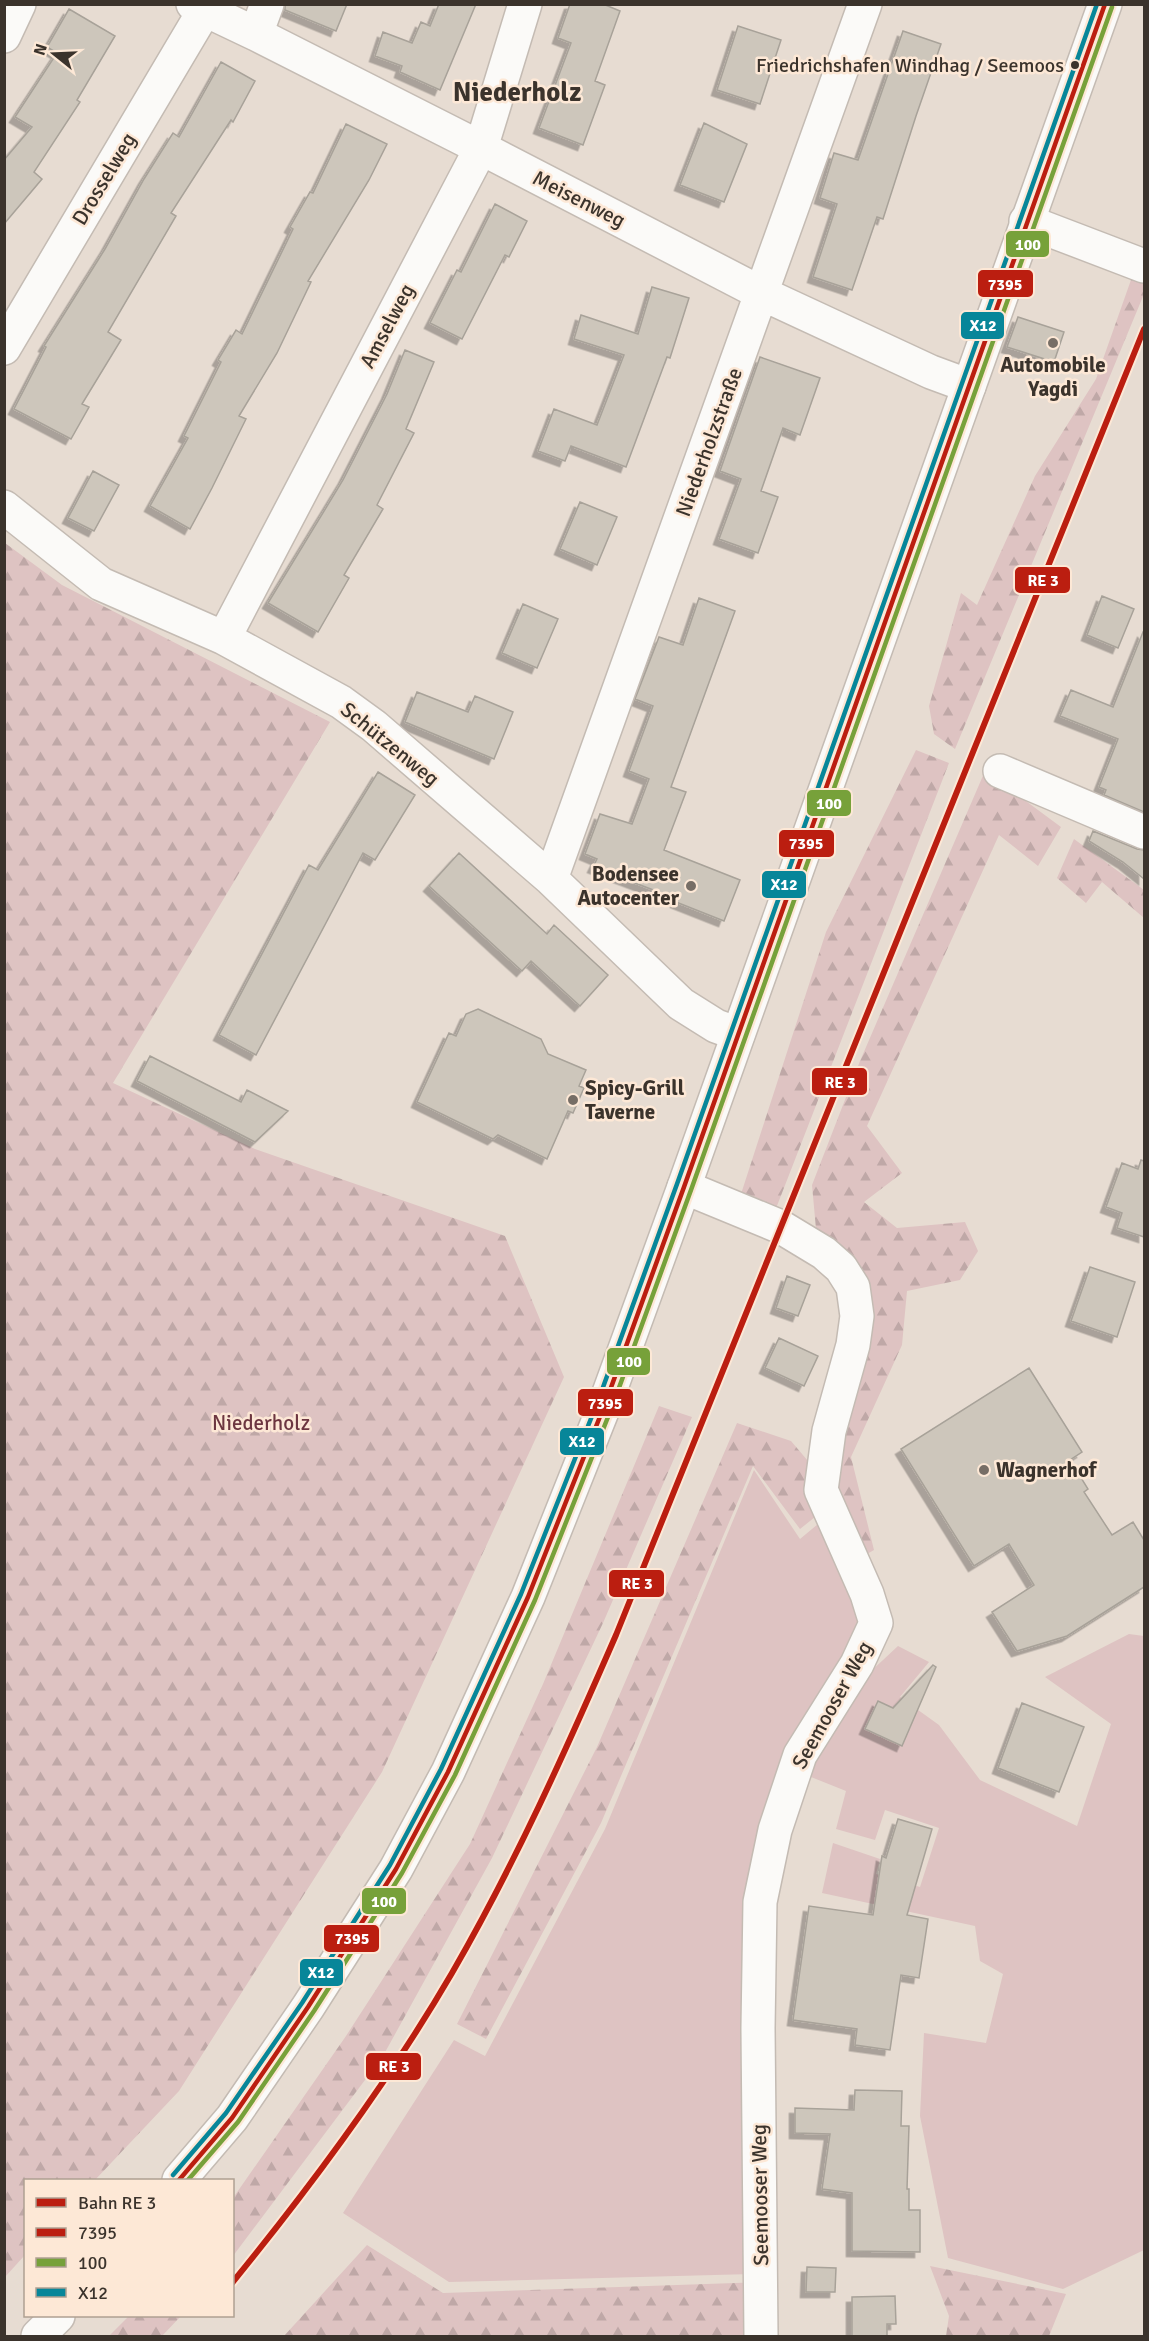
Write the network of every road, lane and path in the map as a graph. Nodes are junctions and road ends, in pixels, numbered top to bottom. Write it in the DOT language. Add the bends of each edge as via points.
graph roads {
  1 [pos="19,4"];
  2 [pos="525,4"];
  3 [pos="865,4"];
  4 [pos="1105,4"];
  5 [pos="198,8"];
  6 [pos="262,19"];
  7 [pos="4,36"];
  8 [pos="481,148"];
  9 [pos="1026,221"];
  10 [pos="1144,266"];
  11 [pos="763,294"];
  12 [pos="4,348"];
  13 [pos="969,386"];
  14 [pos="4,507"];
  15 [pos="224,638"];
  16 [pos="1000,771"];
  17 [pos="1144,832"];
  18 [pos="551,879"];
  19 [pos="738,1034"];
  20 [pos="684,1187"];
  21 [pos="181,2179"];
  22 [pos="57,2317"];
  23 [pos="38,2337"];
  24 [pos="761,2337"];
  1 -- 7 [label="street"];
  2 -- 8 [label="street, Amselweg"];
  3 -- 11 [label="street, Niederholzstraße"];
  4 -- 9 [label="street"];
  5 -- 6 [label="street, Meisenweg"];
  5 -- 12 [label="street, Drosselweg"];
  6 -- 8 [label="street, Meisenweg"];
  8 -- 11 [label="street, Meisenweg"];
  8 -- 15 [label="street, Amselweg"];
  9 -- 10 [label="street"];
  9 -- 13 [label="street"];
  11 -- 13 [label="street, Meisenweg"];
  11 -- 18 [label="street, Niederholzstraße"];
  13 -- 19 [label="street"];
  14 -- 15 [label="street, Schützenweg" via="101,584"];
  15 -- 18 [label="street, Schützenweg" via="341,702 374,726"];
  16 -- 17 [label="street"];
  18 -- 19 [label="street, Schützenweg" via="681,1004 716,1026"];
  19 -- 20 [label="street"];
  20 -- 21 [label="street" via="568,1500 448,1772 396,1869 308,2007 232,2118"];
  20 -- 24 [label="street, Seemooser Weg" via="781,1227 824,1252 853,1287 857,1316 829,1431 821,1490 876,1623 857,1664 800,1755 775,1830 760,1902"];
  22 -- 23 [label="street"];
}
